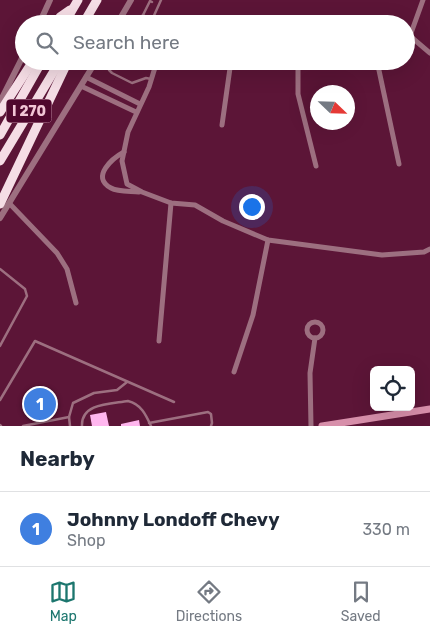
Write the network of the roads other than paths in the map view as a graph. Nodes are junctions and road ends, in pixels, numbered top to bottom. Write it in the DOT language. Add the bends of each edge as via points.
graph roads {
  1 [pos="50,0"];
  2 [pos="97,0"];
  3 [pos="130,0"];
  4 [pos="161,0"];
  5 [pos="422,0"];
  6 [pos="150,1"];
  7 [pos="76,3"];
  8 [pos="143,14"];
  9 [pos="42,15"];
  10 [pos="62,15"];
  11 [pos="69,15"];
  12 [pos="89,15"];
  13 [pos="122,15"];
  14 [pos="154,15"];
  15 [pos="415,17"];
  16 [pos="415,43"];
  17 [pos="430,53"];
  18 [pos="16,70"];
  19 [pos="27,70"];
  20 [pos="37,70"];
  21 [pos="55,70"];
  22 [pos="64,70"];
  23 [pos="90,70"];
  24 [pos="109,70"];
  25 [pos="154,70"];
  26 [pos="230,70"];
  27 [pos="298,70"];
  28 [pos="380,70"];
  29 [pos="86,77"];
  30 [pos="152,79"];
  31 [pos="80,86"];
  32 [pos="0,102"];
  33 [pos="140,104"];
  34 [pos="0,112"];
  35 [pos="136,112"];
  36 [pos="222,126"];
  37 [pos="0,135"];
  38 [pos="124,152"];
  39 [pos="0,161"];
  40 [pos="399,164"];
  41 [pos="316,166"];
  42 [pos="142,192"];
  43 [pos="171,203"];
  44 [pos="4,204"];
  45 [pos="0,218"];
  46 [pos="268,240"];
  47 [pos="430,249"];
  48 [pos="0,269"];
  49 [pos="76,303"];
  50 [pos="315,338"];
  51 [pos="159,341"];
  52 [pos="0,346"];
  53 [pos="234,372"];
  54 [pos="127,382"];
  55 [pos="0,400"];
  56 [pos="174,402"];
  57 [pos="430,409"];
  58 [pos="69,417"];
  59 [pos="150,424"];
  60 [pos="23,426"];
  61 [pos="70,426"];
  62 [pos="82,426"];
  63 [pos="211,426"];
  64 [pos="311,426"];
  65 [pos="322,426"];
  1 -- 9 [label="street"];
  2 -- 12 [label="highway"];
  3 -- 13 [label="street"];
  4 -- 14 [label="lane"];
  5 -- 15 [label="street"];
  6 -- 8 [label="lane"];
  7 -- 10 [label="highway"];
  7 -- 11 [label="highway"];
  16 -- 17 [label="street"];
  18 -- 32 [label="street"];
  19 -- 34 [label="highway"];
  20 -- 37 [label="highway, I 270"];
  21 -- 39 [label="highway, I 270"];
  22 -- 44 [label="highway"];
  23 -- 29 [label="street"];
  24 -- 30 [label="lane" via="132,83"];
  25 -- 30 [label="street"];
  26 -- 36 [label="street"];
  27 -- 41 [label="street" via="298,94"];
  28 -- 40 [label="street"];
  29 -- 31 [label="street"];
  29 -- 33 [label="street"];
  30 -- 33 [label="street"];
  31 -- 35 [label="street"];
  31 -- 44 [label="street"];
  33 -- 35 [label="street"];
  35 -- 38 [label="street"];
  38 -- 42 [label="street" via="122,161 127,184"];
  38 -- 42 [label="street" via="105,168 102,176 105,183 111,189"];
  42 -- 43 [label="street"];
  43 -- 46 [label="street" via="195,205"];
  43 -- 51 [label="street"];
  44 -- 45 [label="street"];
  44 -- 49 [label="street" via="57,253 68,269"];
  46 -- 47 [label="street" via="382,255"];
  46 -- 53 [label="street" via="253,316"];
  48 -- 52 [label="lane" via="25,289 27,296"];
  50 -- 64 [label="street" via="310,373"];
  54 -- 55 [label="lane" via="35,341"];
  54 -- 56 [label="lane"];
  54 -- 58 [label="lane" via="117,390 94,394 73,403"];
  57 -- 65 [label="main road"];
  58 -- 60 [label="lane"];
  58 -- 61 [label="lane"];
  59 -- 62 [label="lane" via="141,407 128,401 93,408 85,414"];
  59 -- 63 [label="lane" via="208,412 211,414"];
}
